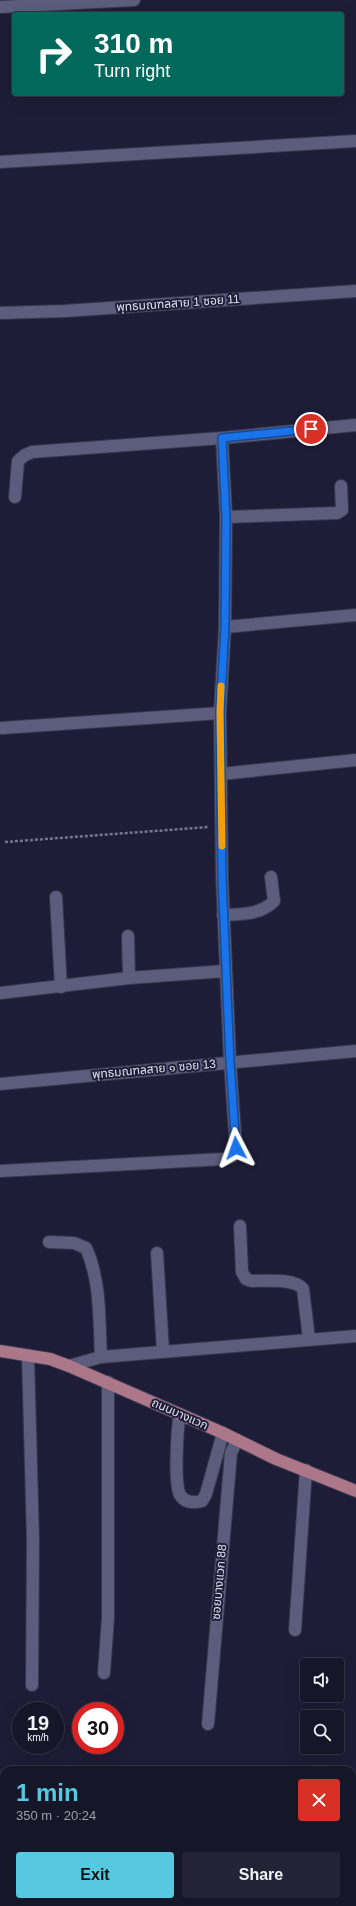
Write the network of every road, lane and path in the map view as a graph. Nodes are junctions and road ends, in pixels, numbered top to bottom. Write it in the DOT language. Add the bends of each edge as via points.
graph roads {
  1 [pos="134,0"];
  2 [pos="0,7"];
  3 [pos="356,141"];
  4 [pos="0,162"];
  5 [pos="356,291"];
  6 [pos="0,313"];
  7 [pos="356,425"];
  8 [pos="222,438"];
  9 [pos="341,486"];
  10 [pos="15,497"];
  11 [pos="226,517"];
  12 [pos="356,615"];
  13 [pos="225,627"];
  14 [pos="220,712"];
  15 [pos="2,728"];
  16 [pos="356,760"];
  17 [pos="221,774"];
  18 [pos="221,826"];
  19 [pos="5,842"];
  20 [pos="271,877"];
  21 [pos="56,897"];
  22 [pos="223,915"];
  23 [pos="128,936"];
  24 [pos="225,972"];
  25 [pos="129,978"];
  26 [pos="61,987"];
  27 [pos="0,993"];
  28 [pos="356,1051"];
  29 [pos="230,1061"];
  30 [pos="0,1084"];
  31 [pos="0,1171"];
  32 [pos="240,1226"];
  33 [pos="49,1242"];
  34 [pos="157,1253"];
  35 [pos="356,1336"];
  36 [pos="308,1340"];
  37 [pos="0,1351"];
  38 [pos="163,1352"];
  39 [pos="28,1356"];
  40 [pos="101,1357"];
  41 [pos="69,1366"];
  42 [pos="108,1382"];
  43 [pos="180,1414"];
  44 [pos="223,1433"];
  45 [pos="237,1440"];
  46 [pos="306,1470"];
  47 [pos="356,1491"];
  48 [pos="295,1630"];
  49 [pos="104,1673"];
  50 [pos="32,1685"];
  51 [pos="208,1724"];
  1 -- 2 [label="street"];
  3 -- 4 [label="street"];
  5 -- 6 [label="street, พุทธมณฑลสาย 1 ซอย 11" via="66,311"];
  7 -- 8 [label="street"];
  8 -- 10 [label="street" via="32,452 18,461"];
  8 -- 11 [label="street"];
  9 -- 11 [label="street" via="342,510 337,513"];
  11 -- 13 [label="street"];
  12 -- 13 [label="street"];
  13 -- 14 [label="street"];
  14 -- 15 [label="street"];
  14 -- 17 [label="street"];
  16 -- 17 [label="street"];
  17 -- 18 [label="street"];
  18 -- 19 [label="path"];
  18 -- 22 [label="street"];
  20 -- 22 [label="street" via="274,901 268,907 256,912"];
  21 -- 26 [label="street"];
  22 -- 24 [label="street"];
  23 -- 25 [label="street"];
  24 -- 25 [label="street"];
  24 -- 29 [label="street"];
  25 -- 26 [label="street"];
  26 -- 27 [label="street"];
  28 -- 29 [label="street, พุทธมณฑลสาย ๑ ซอย 13"];
  29 -- 30 [label="street, พุทธมณฑลสาย ๑ ซอย 13"];
  29 -- 31 [label="street" via="236,1148 233,1156 224,1159"];
  32 -- 36 [label="street" via="242,1272 246,1279 300,1284 303,1289"];
  33 -- 40 [label="street" via="74,1244 86,1248 95,1274"];
  34 -- 38 [label="street"];
  35 -- 36 [label="street"];
  36 -- 38 [label="street"];
  37 -- 39 [label="main road, ถนนบางแวก"];
  38 -- 40 [label="street"];
  39 -- 41 [label="main road, ถนนบางแวก"];
  39 -- 50 [label="street" via="33,1540"];
  40 -- 41 [label="street"];
  41 -- 42 [label="main road, ถนนบางแวก"];
  42 -- 43 [label="main road, ถนนบางแวก"];
  42 -- 49 [label="street" via="108,1617"];
  43 -- 44 [label="main road, ถนนบางแวก"];
  43 -- 44 [label="street" via="177,1477 180,1494 184,1500 194,1503 202,1501"];
  44 -- 45 [label="main road, ถนนบางแวก"];
  45 -- 46 [label="main road, ถนนบางแวก"];
  45 -- 51 [label="street, ซอยบางแวก 88" via="231,1453"];
  46 -- 47 [label="main road, ถนนบางแวก"];
  46 -- 48 [label="street"];
}
